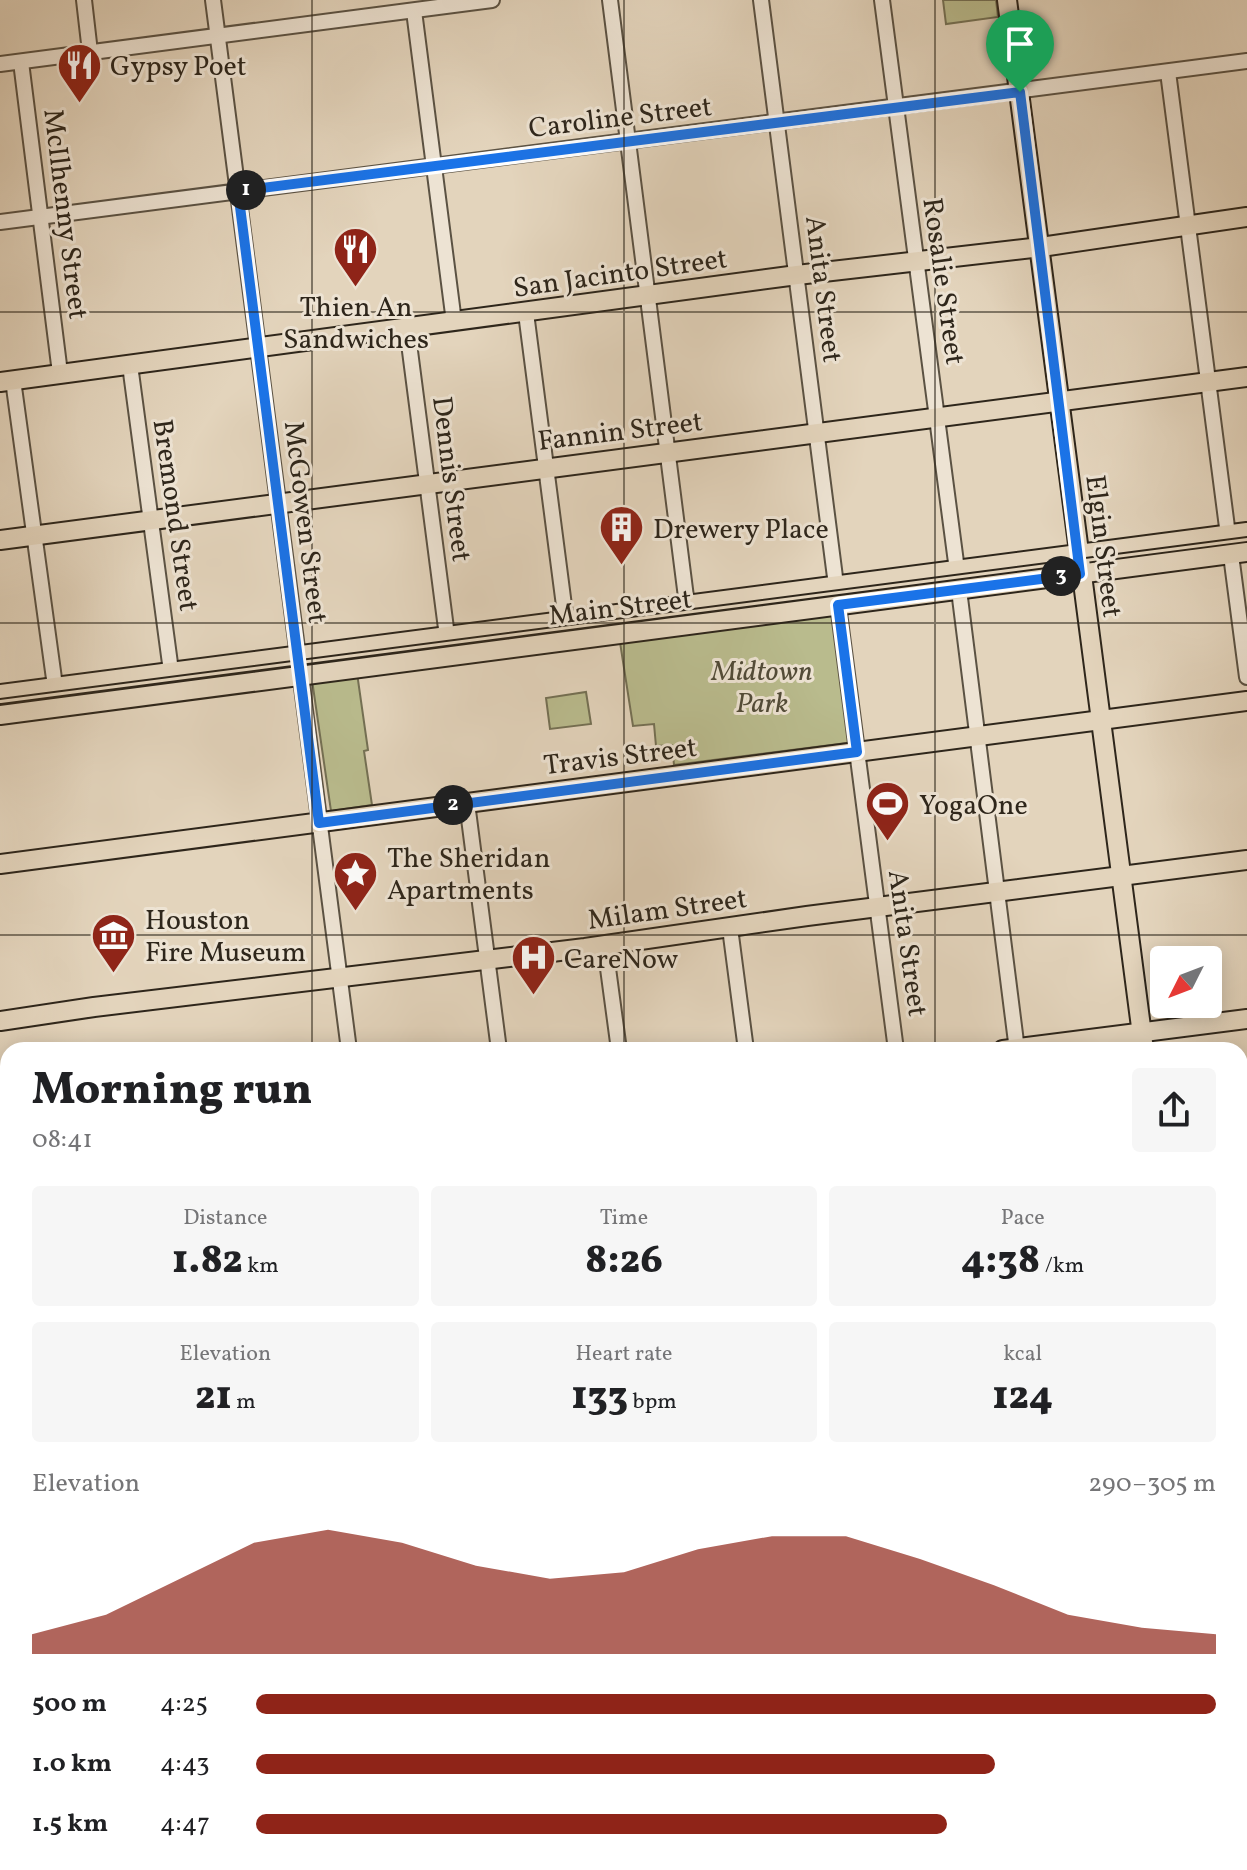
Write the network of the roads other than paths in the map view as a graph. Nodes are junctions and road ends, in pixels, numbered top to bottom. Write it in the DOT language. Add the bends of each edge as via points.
graph roads {
  1 [pos="84,0"];
  2 [pos="213,0"];
  3 [pos="365,0"];
  4 [pos="485,0"];
  5 [pos="492,0"];
  6 [pos="610,0"];
  7 [pos="761,0"];
  8 [pos="882,0"];
  9 [pos="1007,0"];
  10 [pos="414,11"];
  11 [pos="367,16"];
  12 [pos="217,35"];
  13 [pos="90,52"];
  14 [pos="1247,61"];
  15 [pos="21,62"];
  16 [pos="0,64"];
  17 [pos="1168,72"];
  18 [pos="1020,92"];
  19 [pos="895,107"];
  20 [pos="777,122"];
  21 [pos="628,142"];
  22 [pos="434,166"];
  23 [pos="238,191"];
  24 [pos="42,216"];
  25 [pos="1247,217"];
  26 [pos="0,222"];
  27 [pos="1187,225"];
  28 [pos="1041,247"];
  29 [pos="916,263"];
  30 [pos="797,275"];
  31 [pos="648,296"];
  32 [pos="526,313"];
  33 [pos="454,322"];
  34 [pos="407,328"];
  35 [pos="258,347"];
  36 [pos="130,365"];
  37 [pos="60,373"];
  38 [pos="1247,377"];
  39 [pos="6,381"];
  40 [pos="1207,381"];
  41 [pos="1059,402"];
  42 [pos="938,418"];
  43 [pos="817,432"];
  44 [pos="668,453"];
  45 [pos="545,468"];
  46 [pos="428,483"];
  47 [pos="278,504"];
  48 [pos="153,522"];
  49 [pos="1238,533"];
  50 [pos="34,536"];
  51 [pos="0,540"];
  52 [pos="1078,554"];
  53 [pos="1239,554"];
  54 [pos="957,570"];
  55 [pos="1080,574"];
  56 [pos="836,585"];
  57 [pos="959,590"];
  58 [pos="687,605"];
  59 [pos="838,605"];
  60 [pos="566,621"];
  61 [pos="447,636"];
  62 [pos="298,656"];
  63 [pos="171,671"];
  64 [pos="300,675"];
  65 [pos="1247,677"];
  66 [pos="55,686"];
  67 [pos="0,694"];
  68 [pos="1247,701"];
  69 [pos="0,715"];
  70 [pos="1100,722"];
  71 [pos="978,737"];
  72 [pos="857,752"];
  73 [pos="467,803"];
  74 [pos="319,823"];
  75 [pos="1247,860"];
  76 [pos="0,864"];
  77 [pos="1121,877"];
  78 [pos="998,892"];
  79 [pos="878,909"];
  80 [pos="730,928"];
  81 [pos="605,946"];
  82 [pos="488,961"];
  83 [pos="339,978"];
  84 [pos="1247,1019"];
  85 [pos="0,1021"];
  86 [pos="348,1042"];
  87 [pos="498,1042"];
  88 [pos="618,1042"];
  89 [pos="745,1042"];
  90 [pos="895,1042"];
  91 [pos="1012,1042"];
  92 [pos="1142,1042"];
  1 -- 13 [label="street"];
  2 -- 12 [label="street, McGowen Street"];
  3 -- 11 [label="street"];
  4 -- 5 [label="street"];
  4 -- 10 [label="street"];
  6 -- 21 [label="street"];
  7 -- 20 [label="street, Anita Street"];
  8 -- 19 [label="street, Rosalie Street"];
  9 -- 18 [label="main road, Elgin Street"];
  10 -- 11 [label="street"];
  10 -- 22 [label="street"];
  11 -- 12 [label="street"];
  12 -- 13 [label="street"];
  12 -- 23 [label="street, McGowen Street"];
  13 -- 15 [label="street"];
  14 -- 17 [label="street, Caroline Street"];
  15 -- 16 [label="street"];
  15 -- 24 [label="street, McIlhenny Street"];
  17 -- 18 [label="street, Caroline Street"];
  17 -- 27 [label="street"];
  18 -- 19 [label="street, Caroline Street"];
  18 -- 28 [label="main road, Elgin Street"];
  19 -- 20 [label="street, Caroline Street"];
  19 -- 29 [label="street, Rosalie Street"];
  20 -- 21 [label="street, Caroline Street"];
  20 -- 30 [label="street, Anita Street"];
  21 -- 22 [label="street, Caroline Street"];
  21 -- 31 [label="street"];
  22 -- 23 [label="street, Caroline Street"];
  22 -- 33 [label="street"];
  23 -- 24 [label="street, Caroline Street"];
  23 -- 35 [label="street, McGowen Street"];
  24 -- 26 [label="street, Caroline Street"];
  24 -- 37 [label="street, McIlhenny Street"];
  25 -- 27 [label="main road, San Jacinto Street"];
  27 -- 28 [label="main road, San Jacinto Street"];
  27 -- 40 [label="street"];
  28 -- 29 [label="main road, San Jacinto Street"];
  28 -- 41 [label="main road, Elgin Street"];
  29 -- 30 [label="main road, San Jacinto Street"];
  29 -- 42 [label="street, Rosalie Street"];
  30 -- 31 [label="main road, San Jacinto Street"];
  30 -- 43 [label="street, Anita Street"];
  31 -- 32 [label="main road, San Jacinto Street"];
  31 -- 44 [label="street"];
  32 -- 33 [label="main road, San Jacinto Street"];
  32 -- 45 [label="street"];
  33 -- 34 [label="main road, San Jacinto Street"];
  34 -- 35 [label="main road, San Jacinto Street"];
  34 -- 46 [label="street, Dennis Street"];
  35 -- 36 [label="main road, San Jacinto Street"];
  35 -- 47 [label="street, McGowen Street"];
  36 -- 37 [label="main road, San Jacinto Street"];
  36 -- 48 [label="street, Bremond Street"];
  37 -- 39 [label="main road, San Jacinto Street"];
  38 -- 40 [label="main road, Fannin Street"];
  39 -- 50 [label="street"];
  40 -- 41 [label="main road, Fannin Street"];
  40 -- 49 [label="street"];
  41 -- 42 [label="main road, Fannin Street"];
  41 -- 52 [label="main road, Elgin Street"];
  42 -- 43 [label="main road, Fannin Street"];
  42 -- 54 [label="street, Rosalie Street"];
  43 -- 44 [label="main road, Fannin Street"];
  43 -- 56 [label="street, Anita Street"];
  44 -- 45 [label="main road, Fannin Street"];
  44 -- 58 [label="street"];
  45 -- 46 [label="main road, Fannin Street"];
  45 -- 60 [label="street"];
  46 -- 47 [label="main road, Fannin Street"];
  46 -- 61 [label="street, Dennis Street"];
  47 -- 48 [label="main road, Fannin Street"];
  47 -- 62 [label="street, McGowen Street"];
  48 -- 50 [label="main road, Fannin Street"];
  48 -- 63 [label="street, Bremond Street"];
  49 -- 52 [label="main road, Main Street"];
  50 -- 51 [label="main road, Fannin Street"];
  50 -- 66 [label="street"];
  52 -- 54 [label="main road, Main Street"];
  52 -- 55 [label="main road, Elgin Street"];
  53 -- 55 [label="main road, Main Street"];
  53 -- 65 [label="street"];
  54 -- 56 [label="main road, Main Street"];
  55 -- 57 [label="main road, Main Street"];
  55 -- 70 [label="main road, Elgin Street"];
  56 -- 58 [label="main road, Main Street"];
  57 -- 59 [label="main road, Main Street"];
  57 -- 71 [label="street"];
  58 -- 60 [label="main road, Main Street"];
  59 -- 64 [label="main road, Main Street"];
  59 -- 72 [label="street, Anita Street"];
  60 -- 61 [label="main road, Main Street"];
  61 -- 62 [label="main road, Main Street"];
  62 -- 63 [label="main road, Main Street"];
  62 -- 64 [label="street, McGowen Street"];
  63 -- 66 [label="main road, Main Street"];
  64 -- 69 [label="main road, Main Street"];
  64 -- 74 [label="street, McGowen Street"];
  66 -- 67 [label="main road, Main Street"];
  68 -- 70 [label="main road, Travis Street"];
  70 -- 71 [label="main road, Travis Street"];
  70 -- 77 [label="main road, Elgin Street"];
  71 -- 72 [label="main road, Travis Street"];
  71 -- 78 [label="street"];
  72 -- 73 [label="main road, Travis Street"];
  72 -- 79 [label="street, Anita Street"];
  73 -- 74 [label="main road, Travis Street"];
  73 -- 82 [label="street"];
  74 -- 76 [label="main road, Travis Street"];
  74 -- 83 [label="street, McGowen Street"];
  75 -- 77 [label="main road, Milam Street"];
  77 -- 78 [label="main road, Milam Street"];
  77 -- 92 [label="main road, Elgin Street"];
  78 -- 79 [label="main road, Milam Street"];
  78 -- 91 [label="street"];
  79 -- 80 [label="main road, Milam Street"];
  79 -- 90 [label="street, Anita Street"];
  80 -- 81 [label="main road, Milam Street"];
  80 -- 89 [label="street"];
  81 -- 82 [label="main road, Milam Street"];
  81 -- 88 [label="street"];
  82 -- 83 [label="main road, Milam Street"];
  82 -- 87 [label="street"];
  83 -- 85 [label="main road, Milam Street"];
  83 -- 86 [label="street, McGowen Street"];
  84 -- 92 [label="main road"];
}
